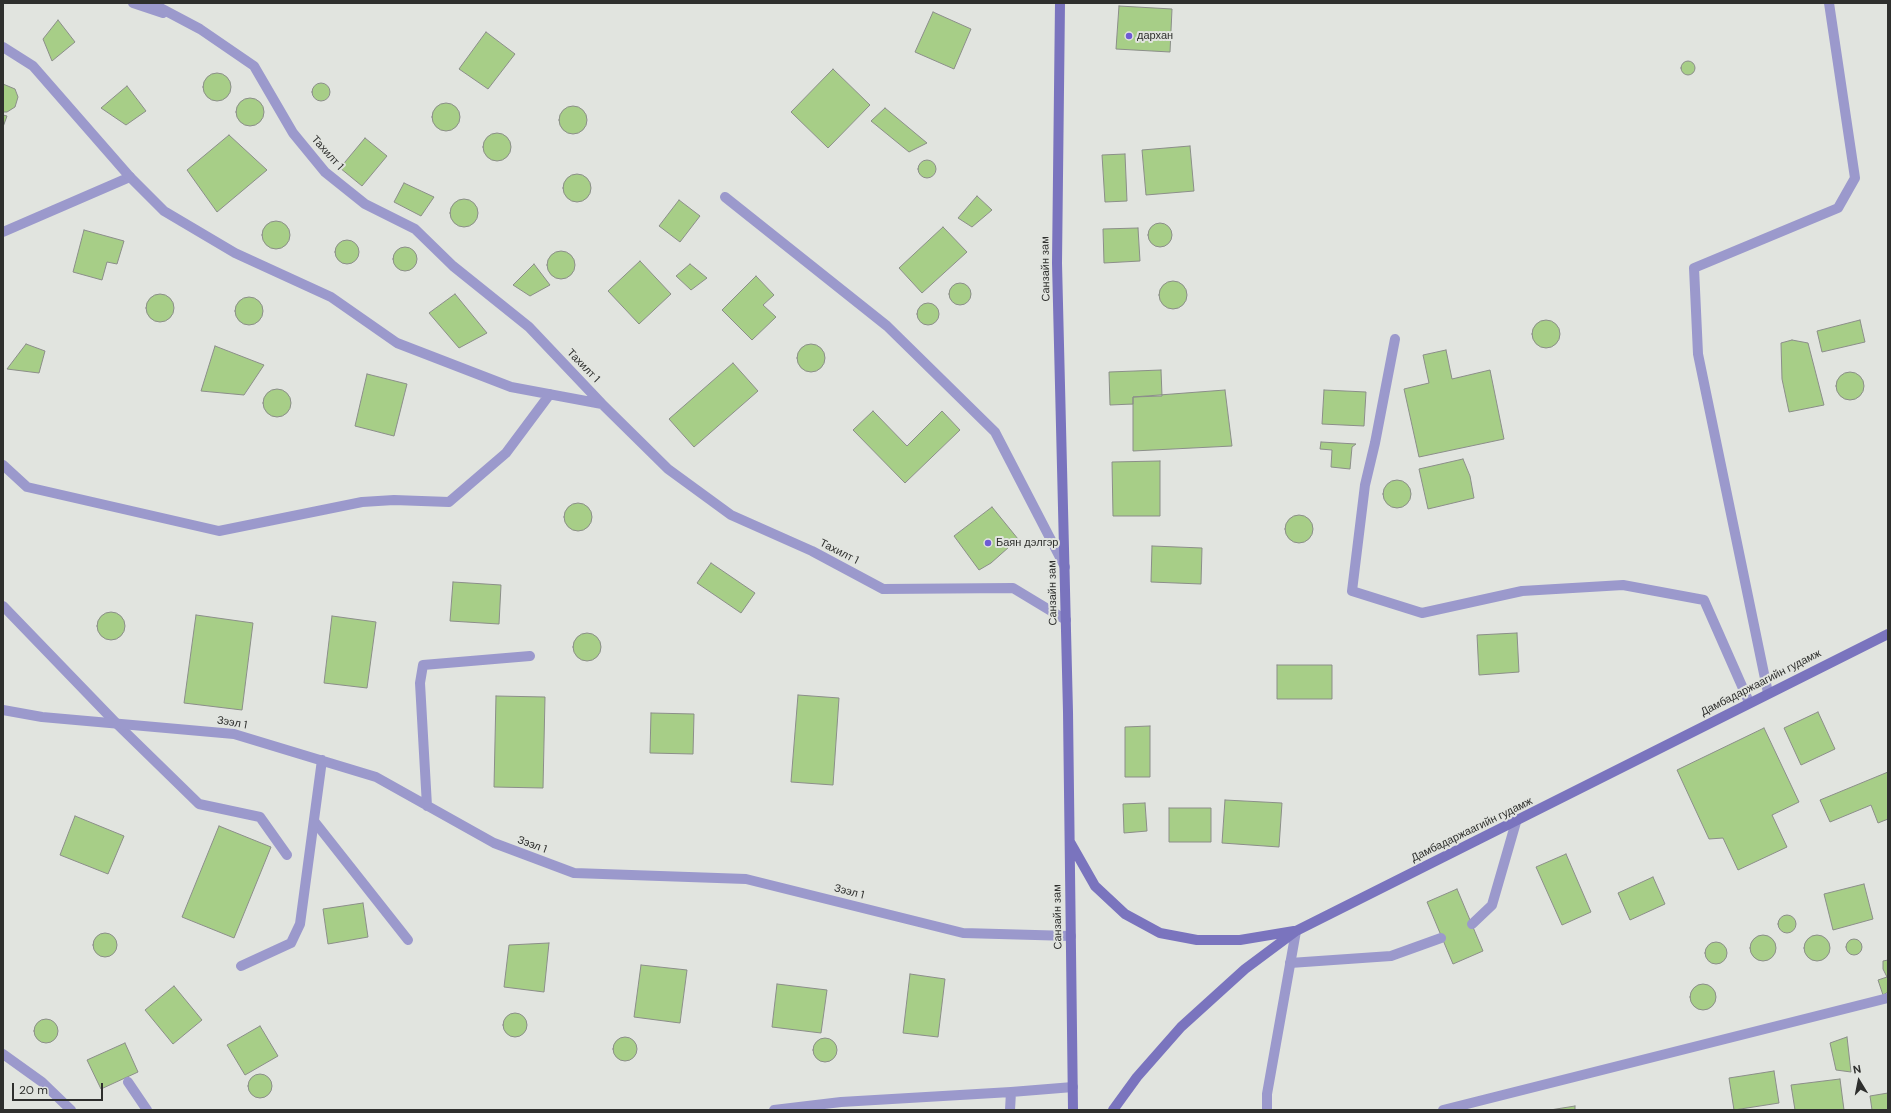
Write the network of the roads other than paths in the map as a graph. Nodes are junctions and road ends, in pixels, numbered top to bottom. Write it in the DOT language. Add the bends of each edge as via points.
graph roads {
  1 [pos="133,3"];
  2 [pos="151,3"];
  3 [pos="1060,3"];
  4 [pos="1829,3"];
  5 [pos="177,17"];
  6 [pos="3,47"];
  7 [pos="130,176"];
  8 [pos="726,197"];
  9 [pos="3,232"];
  10 [pos="1395,339"];
  11 [pos="550,394"];
  12 [pos="602,404"];
  13 [pos="3,465"];
  14 [pos="1065,567"];
  15 [pos="3,606"];
  16 [pos="1066,620"];
  17 [pos="1888,634"];
  18 [pos="530,656"];
  19 [pos="1768,693"];
  20 [pos="1749,702"];
  21 [pos="3,710"];
  22 [pos="117,724"];
  23 [pos="322,760"];
  24 [pos="427,806"];
  25 [pos="314,821"];
  26 [pos="1516,822"];
  27 [pos="1069,840"];
  28 [pos="287,855"];
  29 [pos="1472,924"];
  30 [pos="1296,931"];
  31 [pos="1071,936"];
  32 [pos="1441,938"];
  33 [pos="408,940"];
  34 [pos="1290,963"];
  35 [pos="241,966"];
  36 [pos="1888,998"];
  37 [pos="3,1054"];
  38 [pos="128,1082"];
  39 [pos="1073,1087"];
  40 [pos="1011,1092"];
  41 [pos="795,1109"];
  42 [pos="71,1110"];
  43 [pos="147,1110"];
  44 [pos="774,1110"];
  45 [pos="1010,1110"];
  46 [pos="1073,1110"];
  47 [pos="1114,1110"];
  48 [pos="1267,1110"];
  49 [pos="1443,1110"];
  1 -- 5 [label="street"];
  2 -- 5 [label="street, Тахилт 1"];
  3 -- 14 [label="main road, Санзайн зам" via="1057,263"];
  4 -- 19 [label="street" via="1856,178 1838,208 1694,268 1698,354"];
  5 -- 12 [label="street, Тахилт 1" via="200,29 254,66 293,133 325,172 365,204 415,229 453,266 529,327"];
  6 -- 7 [label="street" via="33,66"];
  7 -- 9 [label="street"];
  7 -- 11 [label="street" via="164,211 235,253 332,297 398,343 511,387"];
  8 -- 14 [label="street" via="887,326 994,432"];
  10 -- 20 [label="street" via="1365,485 1352,591 1422,613 1522,591 1623,584 1704,600"];
  11 -- 12 [label="street"];
  11 -- 13 [label="street" via="506,453 449,502 362,502 219,531 27,486"];
  12 -- 16 [label="street, Тахилт 1" via="668,469 731,516 812,551 883,588 1013,588"];
  14 -- 16 [label="main road, Санзайн зам"];
  15 -- 22 [label="street"];
  16 -- 27 [label="main road, Санзайн зам"];
  17 -- 19 [label="main road, Дамбадаржаагийн гудамж"];
  18 -- 24 [label="street" via="423,665 420,683"];
  19 -- 20 [label="main road, Дамбадаржаагийн гудамж"];
  20 -- 26 [label="main road, Дамбадаржаагийн гудамж"];
  21 -- 22 [label="street, Зээл 1" via="42,717"];
  22 -- 23 [label="street, Зээл 1" via="234,734"];
  22 -- 28 [label="street" via="199,804 260,817"];
  23 -- 24 [label="street, Зээл 1" via="376,777"];
  23 -- 25 [label="street"];
  24 -- 31 [label="street, Зээл 1" via="494,843 574,872 746,880 963,933"];
  25 -- 33 [label="street"];
  25 -- 35 [label="street" via="300,924 291,943"];
  26 -- 29 [label="street" via="1492,905"];
  26 -- 30 [label="main road, Дамбадаржаагийн гудамж"];
  27 -- 30 [label="main road" via="1095,886 1125,914 1160,932 1197,940 1233,940"];
  27 -- 31 [label="main road, Санзайн зам"];
  30 -- 34 [label="street"];
  30 -- 47 [label="main road, Дамбадаржаагийн гудамж" via="1245,969 1181,1027 1138,1077"];
  31 -- 39 [label="main road, Санзайн зам"];
  32 -- 34 [label="street" via="1391,956"];
  34 -- 48 [label="street" via="1267,1094"];
  36 -- 49 [label="street"];
  37 -- 42 [label="street" via="42,1082"];
  38 -- 43 [label="street"];
  39 -- 40 [label="street"];
  39 -- 46 [label="main road, Санзайн зам"];
  40 -- 41 [label="street" via="841,1102"];
  40 -- 45 [label="street"];
  41 -- 44 [label="street"];
}
